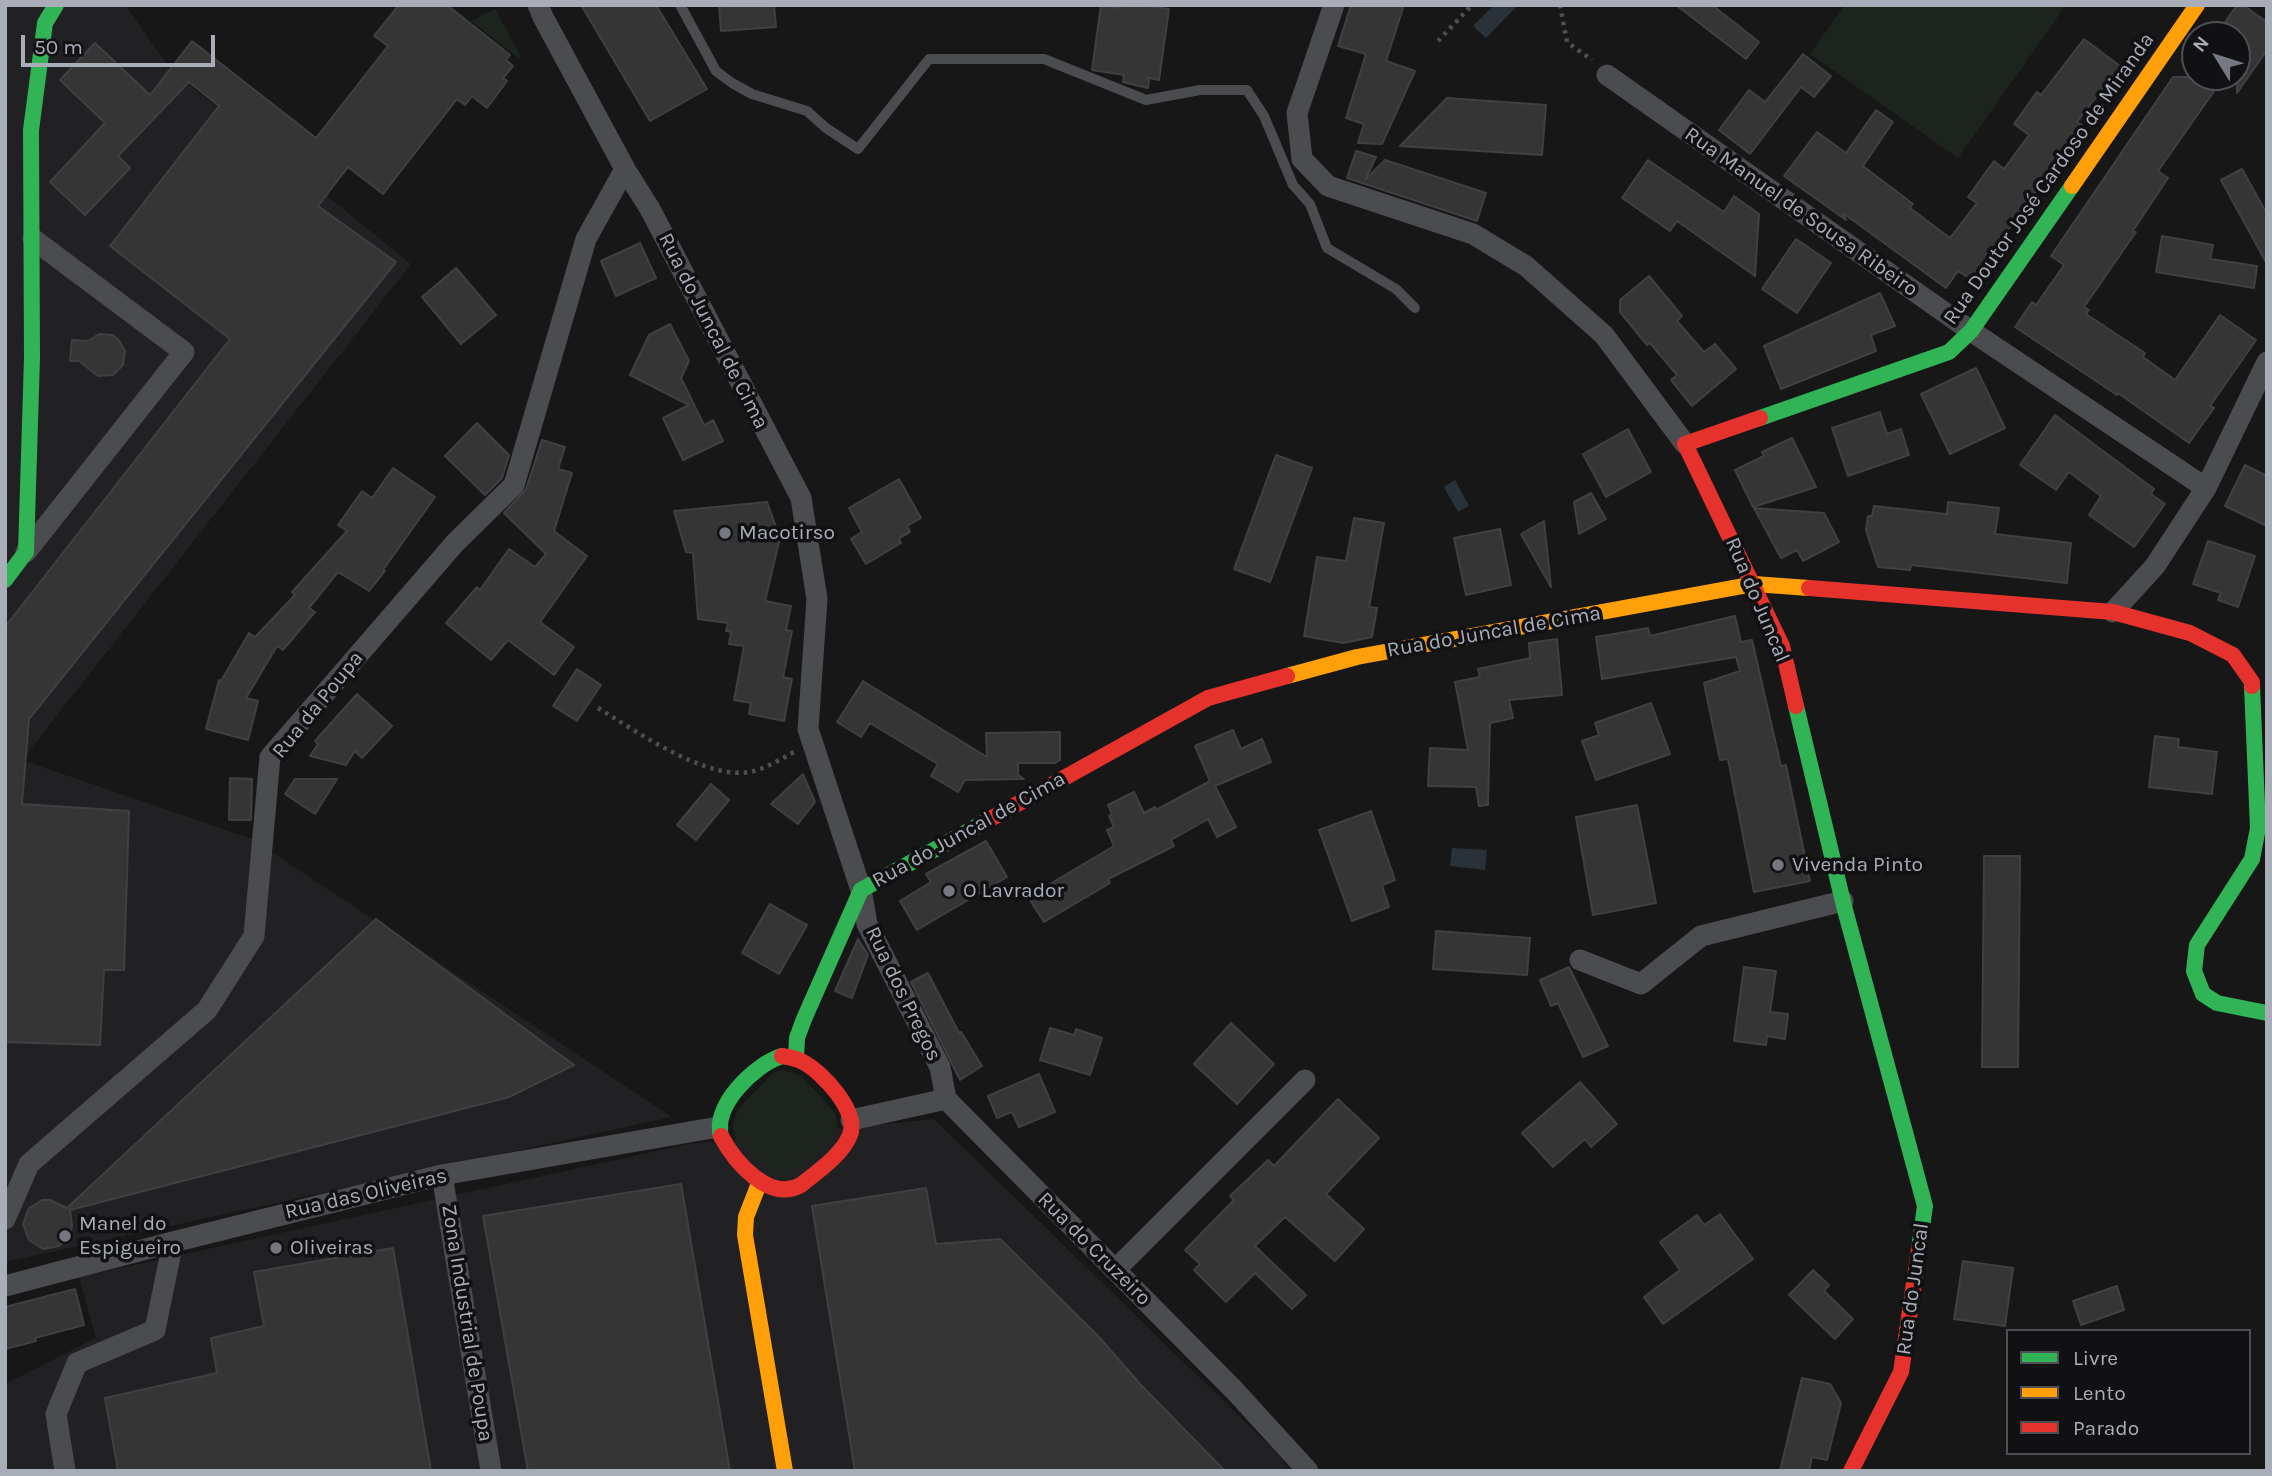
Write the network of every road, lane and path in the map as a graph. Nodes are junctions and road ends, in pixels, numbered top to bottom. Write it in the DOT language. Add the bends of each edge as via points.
graph roads {
  1 [pos="56,5"];
  2 [pos="538,5"];
  3 [pos="680,5"];
  4 [pos="1334,5"];
  5 [pos="1472,5"];
  6 [pos="1560,5"];
  7 [pos="2197,5"];
  8 [pos="1438,41"];
  9 [pos="1607,75"];
  10 [pos="625,169"];
  11 [pos="33,239"];
  12 [pos="1415,308"];
  13 [pos="1971,331"];
  14 [pos="2267,362"];
  15 [pos="1685,444"];
  16 [pos="2206,488"];
  17 [pos="26,552"];
  18 [pos="5,580"];
  19 [pos="1754,584"];
  20 [pos="2113,612"];
  21 [pos="598,708"];
  22 [pos="813,741"];
  23 [pos="861,890"];
  24 [pos="1843,901"];
  25 [pos="1580,960"];
  26 [pos="2267,1013"];
  27 [pos="796,1058"];
  28 [pos="1305,1080"];
  29 [pos="946,1099"];
  30 [pos="851,1120"];
  31 [pos="718,1127"];
  32 [pos="442,1175"];
  33 [pos="760,1181"];
  34 [pos="5,1219"];
  35 [pos="173,1241"];
  36 [pos="1115,1270"];
  37 [pos="12,1284"];
  38 [pos="65,1471"];
  39 [pos="491,1471"];
  40 [pos="785,1471"];
  41 [pos="1308,1471"];
  42 [pos="1851,1471"];
  1 -- 11 [label="street" via="45,23 32,130"];
  2 -- 10 [label="street, Rua do Juncal de Cima"];
  3 -- 12 [label="lane" via="716,71 752,94 807,111 859,149 929,59 1044,58 1146,100 1200,90 1247,90 1264,116 1293,186 1310,204 1327,248 1396,289"];
  4 -- 15 [label="street, Rua do Juncal" via="1297,113 1303,159 1328,186 1473,234 1526,265 1604,335"];
  5 -- 8 [label="path"];
  6 -- 9 [label="path" via="1567,42"];
  7 -- 13 [label="street, Rua Doutor José Cardoso de Miranda"];
  9 -- 13 [label="street, Rua Manuel de Sousa Ribeiro"];
  10 -- 22 [label="street, Rua do Juncal de Cima" via="801,498 817,599 808,729"];
  10 -- 34 [label="street, Rua da Poupa" via="586,239 514,485 455,543 270,757 254,936 207,1010 29,1164"];
  11 -- 17 [label="street"];
  11 -- 17 [label="street" via="184,352"];
  13 -- 15 [label="street, Rua Doutor José Cardoso de Miranda" via="1949,352"];
  13 -- 16 [label="street, Rua Manuel de Sousa Ribeiro"];
  14 -- 16 [label="street"];
  15 -- 19 [label="street, Rua do Juncal"];
  16 -- 20 [label="street" via="2155,566"];
  17 -- 18 [label="street"];
  19 -- 20 [label="street, Rua do Juncal de Cima"];
  19 -- 23 [label="street, Rua do Juncal de Cima" via="1357,657 1208,698"];
  19 -- 24 [label="street, Rua do Juncal" via="1782,646"];
  20 -- 26 [label="street, Rua do Juncal de Cima" via="2190,633 2233,655 2252,682 2258,828 2252,859 2197,945 2194,971 2203,994 2217,1003"];
  21 -- 22 [label="path" via="686,758 724,772 753,771"];
  22 -- 23 [label="street, Rua do Juncal de Cima"];
  23 -- 27 [label="street" via="804,1019"];
  23 -- 29 [label="street, Rua dos Pregos" via="867,924 940,1067"];
  24 -- 25 [label="street" via="1701,936 1641,984"];
  24 -- 42 [label="street, Rua do Juncal" via="1925,1206 1901,1372"];
  27 -- 30 [label="street" via="810,1065 847,1107"];
  27 -- 31 [label="street" via="766,1060 727,1101"];
  28 -- 36 [label="street"];
  29 -- 30 [label="street"];
  29 -- 36 [label="street, Rua do Cruzeiro"];
  30 -- 33 [label="street" via="851,1134 843,1149 795,1188 776,1189"];
  31 -- 32 [label="street, Rua das Oliveiras"];
  31 -- 33 [label="street" via="723,1144"];
  32 -- 35 [label="street, Rua das Oliveiras"];
  32 -- 39 [label="street, Zona Industrial de Poupa"];
  33 -- 40 [label="street" via="746,1217 745,1235"];
  35 -- 37 [label="street, Rua das Oliveiras"];
  35 -- 38 [label="street" via="155,1330 77,1363 56,1414"];
  36 -- 41 [label="street, Rua do Cruzeiro"];
}
